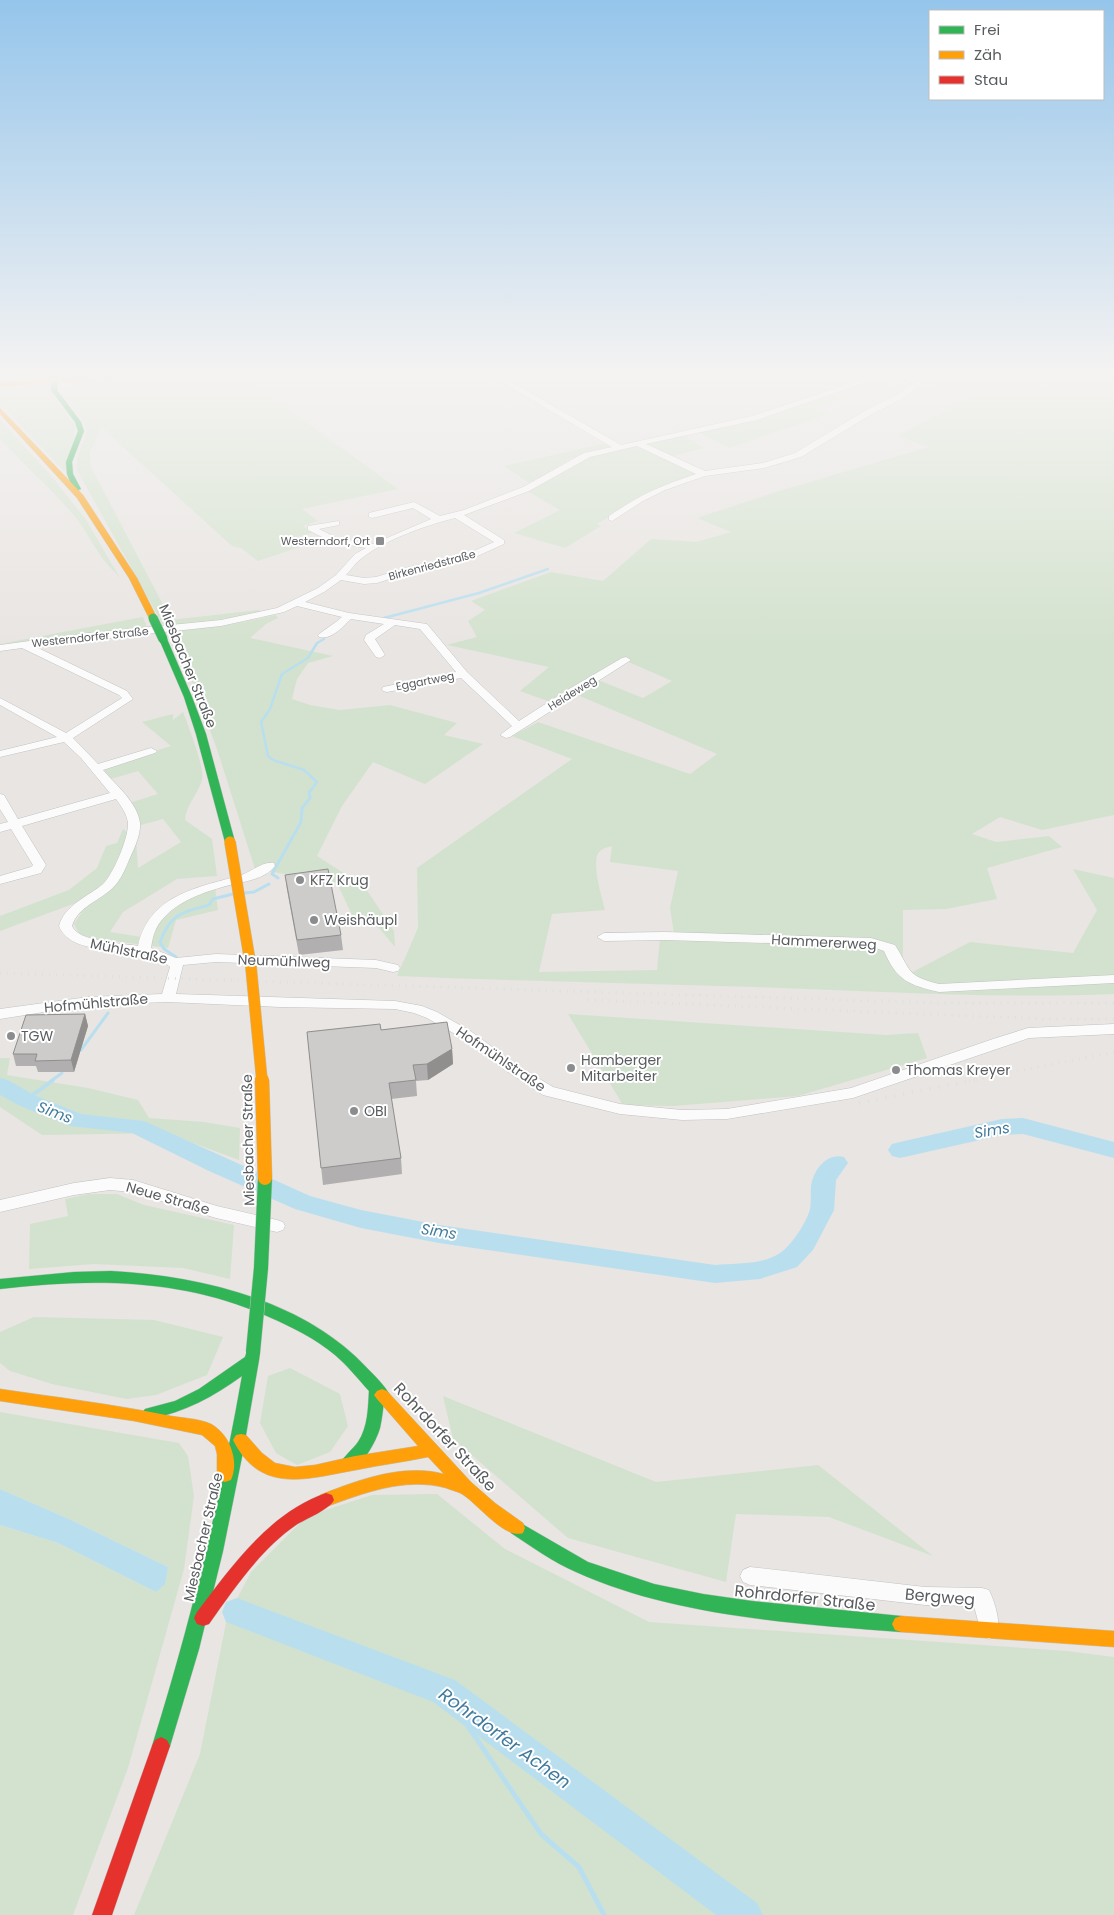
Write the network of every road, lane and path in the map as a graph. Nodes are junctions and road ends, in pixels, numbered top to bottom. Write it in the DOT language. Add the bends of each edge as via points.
graph roads {
  1 [pos="52,466"];
  2 [pos="69,466"];
  3 [pos="566,466"];
  4 [pos="687,466"];
  5 [pos="759,466"];
  6 [pos="704,474"];
  7 [pos="80,497"];
  8 [pos="372,515"];
  9 [pos="457,515"];
  10 [pos="438,518"];
  11 [pos="612,518"];
  12 [pos="336,523"];
  13 [pos="374,547"];
  14 [pos="339,577"];
  15 [pos="298,603"];
  16 [pos="349,616"];
  17 [pos="393,622"];
  18 [pos="323,634"];
  19 [pos="21,644"];
  20 [pos="0,648"];
  21 [pos="380,655"];
  22 [pos="626,660"];
  23 [pos="463,674"];
  24 [pos="387,688"];
  25 [pos="0,701"];
  26 [pos="519,726"];
  27 [pos="506,736"];
  28 [pos="66,738"];
  29 [pos="152,751"];
  30 [pos="0,754"];
  31 [pos="96,768"];
  32 [pos="118,795"];
  33 [pos="1,802"];
  34 [pos="15,824"];
  35 [pos="0,828"];
  36 [pos="269,866"];
  37 [pos="0,880"];
  38 [pos="604,937"];
  39 [pos="143,952"];
  40 [pos="175,962"];
  41 [pos="393,968"];
  42 [pos="1114,979"];
  43 [pos="168,998"];
  44 [pos="0,1014"];
  45 [pos="1114,1029"];
  46 [pos="0,1206"];
  47 [pos="277,1226"];
  48 [pos="0,1284"];
  49 [pos="253,1356"];
  50 [pos="377,1388"];
  51 [pos="0,1395"];
  52 [pos="134,1415"];
  53 [pos="241,1440"];
  54 [pos="431,1458"];
  55 [pos="348,1464"];
  56 [pos="400,1478"];
  57 [pos="465,1487"];
  58 [pos="218,1545"];
  59 [pos="750,1576"];
  60 [pos="199,1623"];
  61 [pos="989,1629"];
  62 [pos="1114,1638"];
  63 [pos="102,1915"];
  1 -- 7 [label="main road, Miesbacher Straße"];
  2 -- 7 [label="main road"];
  3 -- 9 [label="street, Westerndorfer Straße" via="534,486"];
  4 -- 6 [label="street"];
  5 -- 6 [label="street"];
  6 -- 11 [label="street" via="662,488"];
  7 -- 49 [label="main road, Miesbacher Straße, bridge" via="133,578 188,697 230,842 252,968 265,1126 260,1284"];
  8 -- 10 [label="street" via="414,505"];
  9 -- 10 [label="street, Westerndorfer Straße"];
  9 -- 14 [label="street, Birkenriedstraße" via="502,542 470,556 377,580 364,582"];
  10 -- 13 [label="street, Westerndorfer Straße"];
  12 -- 13 [label="street" via="311,528 330,540"];
  13 -- 14 [label="street, Westerndorfer Straße" via="358,556"];
  14 -- 15 [label="street, Westerndorfer Straße"];
  15 -- 16 [label="street"];
  15 -- 19 [label="street, Westerndorfer Straße" via="221,623"];
  16 -- 17 [label="street"];
  16 -- 18 [label="street" via="330,633"];
  17 -- 21 [label="street" via="370,637"];
  17 -- 23 [label="street" via="423,626"];
  19 -- 20 [label="street, Westerndorfer Straße"];
  19 -- 28 [label="street" via="124,692 128,699"];
  22 -- 26 [label="street, Heideweg"];
  23 -- 24 [label="street, Eggartweg"];
  23 -- 26 [label="street"];
  25 -- 28 [label="street, Mühlstraße"];
  26 -- 27 [label="street, Heideweg"];
  28 -- 30 [label="street"];
  28 -- 31 [label="street, Mühlstraße"];
  29 -- 31 [label="street"];
  31 -- 32 [label="street, Mühlstraße"];
  32 -- 34 [label="street"];
  32 -- 39 [label="street, Mühlstraße" via="127,806 134,834 110,885 72,913 65,927 80,940"];
  33 -- 34 [label="street"];
  34 -- 35 [label="street"];
  34 -- 37 [label="street" via="40,865 36,870"];
  36 -- 39 [label="street" via="254,875 215,884 173,904 149,930"];
  38 -- 42 [label="street, Hammererweg" via="871,942 890,948 905,976 919,984 939,988"];
  39 -- 40 [label="street, Mühlstraße"];
  40 -- 41 [label="street, Neumühlweg" via="216,958 376,964"];
  40 -- 43 [label="street, Mühlstraße" via="176,972"];
  43 -- 44 [label="street, Hofmühlstraße" via="88,1002"];
  43 -- 45 [label="street, Hofmühlstraße" via="395,1005 417,1009 467,1035 510,1068 548,1091 620,1110 664,1114 727,1114 854,1093 1028,1033"];
  46 -- 47 [label="street, Neue Straße" via="110,1184 133,1186 216,1212"];
  48 -- 50 [label="main road, Rohrdorfer Straße" via="97,1275 142,1277 210,1288 272,1310 324,1339"];
  49 -- 52 [label="main road" via="208,1394 182,1407"];
  49 -- 53 [label="main road, Miesbacher Straße"];
  50 -- 54 [label="main road, Rohrdorfer Straße"];
  50 -- 55 [label="main road" via="375,1430 366,1447"];
  51 -- 52 [label="main road"];
  52 -- 58 [label="main road" via="206,1429 222,1442 226,1454 225,1477 215,1524"];
  53 -- 55 [label="main road" via="257,1462 286,1473 331,1470"];
  53 -- 58 [label="main road, Miesbacher Straße"];
  54 -- 55 [label="main road"];
  54 -- 56 [label="main road"];
  54 -- 57 [label="main road, Rohrdorfer Straße"];
  56 -- 57 [label="main road" via="432,1479"];
  56 -- 60 [label="main road" via="335,1496 290,1519 268,1537 246,1562"];
  57 -- 61 [label="main road, Rohrdorfer Straße" via="489,1508 548,1548 583,1567 668,1596 857,1621"];
  58 -- 60 [label="main road, Miesbacher Straße"];
  59 -- 61 [label="street, Bergweg" via="925,1596 982,1597"];
  60 -- 63 [label="main road, Miesbacher Straße" via="150,1786"];
  61 -- 62 [label="main road, Rohrdorfer Straße"];
}
